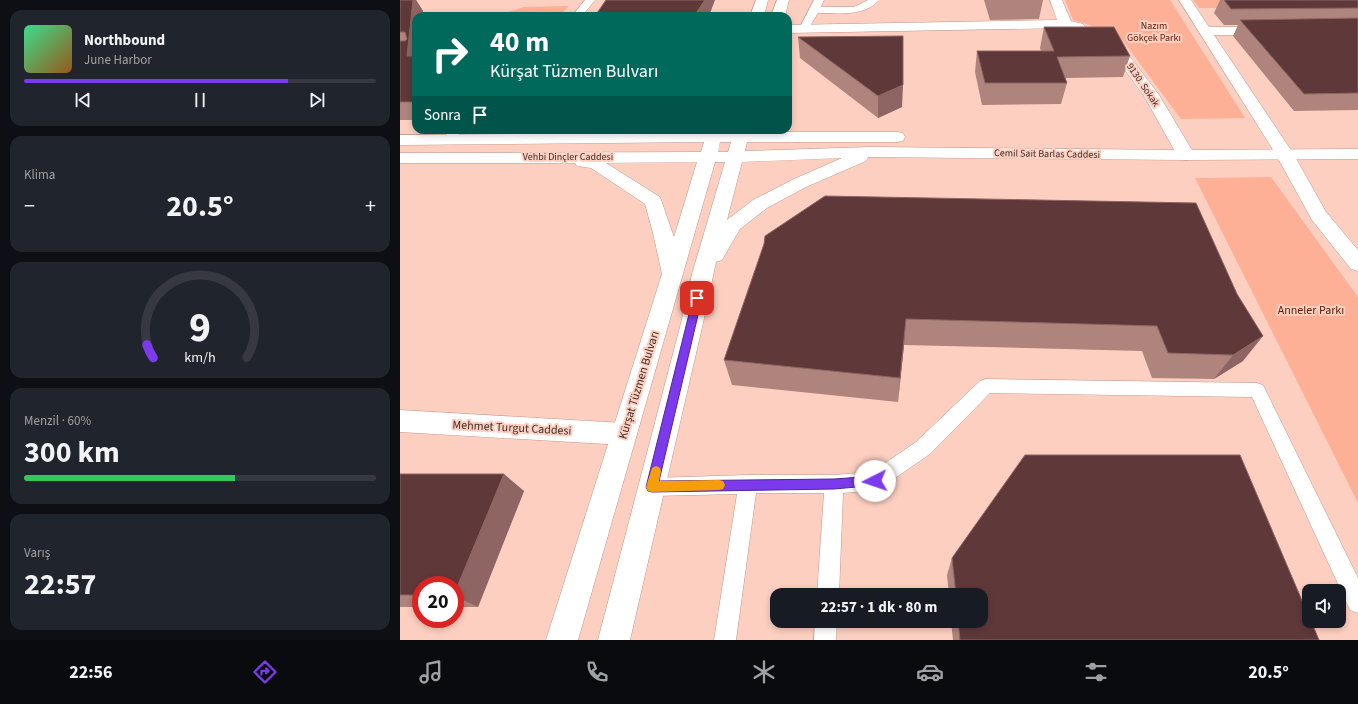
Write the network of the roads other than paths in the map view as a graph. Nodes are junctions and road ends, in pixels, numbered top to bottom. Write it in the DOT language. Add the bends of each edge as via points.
graph roads {
  1 [pos="590,0"];
  2 [pos="762,0"];
  3 [pos="783,0"];
  4 [pos="819,0"];
  5 [pos="874,0"];
  6 [pos="1056,0"];
  7 [pos="1185,0"];
  8 [pos="815,10"];
  9 [pos="580,12"];
  10 [pos="758,12"];
  11 [pos="779,12"];
  12 [pos="1065,24"];
  13 [pos="792,29"];
  14 [pos="804,29"];
  15 [pos="1281,30"];
  16 [pos="1205,31"];
  17 [pos="792,123"];
  18 [pos="596,134"];
  19 [pos="453,135"];
  20 [pos="822,136"];
  21 [pos="575,138"];
  22 [pos="400,140"];
  23 [pos="1177,140"];
  24 [pos="712,141"];
  25 [pos="740,141"];
  26 [pos="1358,141"];
  27 [pos="1279,147"];
  28 [pos="871,152"];
  29 [pos="1358,154"];
  30 [pos="1186,155"];
  31 [pos="536,157"];
  32 [pos="400,158"];
  33 [pos="1358,264"];
  34 [pos="673,274"];
  35 [pos="702,274"];
  36 [pos="400,421"];
  37 [pos="624,434"];
  38 [pos="748,484"];
  39 [pos="834,484"];
  40 [pos="652,487"];
  41 [pos="828,588"];
  42 [pos="1358,602"];
  43 [pos="826,628"];
  44 [pos="562,640"];
  45 [pos="614,640"];
  46 [pos="725,640"];
  47 [pos="825,640"];
  1 -- 9 [label="lane"];
  2 -- 10 [label="street"];
  3 -- 11 [label="street"];
  4 -- 8 [label="lane"];
  5 -- 8 [label="lane" via="860,9"];
  6 -- 12 [label="street"];
  7 -- 16 [label="street"];
  8 -- 14 [label="lane"];
  12 -- 14 [label="street, 9130. Sokak"];
  12 -- 23 [label="street, 9130. Sokak" via="1097,33 1112,41 1147,89"];
  13 -- 14 [label="street, 9130. Sokak"];
  15 -- 16 [label="street"];
  16 -- 27 [label="street"];
  17 -- 20 [label="street"];
  18 -- 21 [label="street"];
  19 -- 21 [label="street"];
  19 -- 22 [label="street"];
  20 -- 23 [label="street, Cemil Sait Barlas Caddesi"];
  20 -- 25 [label="street, Cemil Sait Barlas Caddesi"];
  21 -- 24 [label="street"];
  23 -- 27 [label="street, Cemil Sait Barlas Caddesi"];
  23 -- 30 [label="street, 9130. Sokak"];
  24 -- 25 [label="street, Vehbi Dinçler Caddesi"];
  24 -- 31 [label="street, Vehbi Dinçler Caddesi"];
  24 -- 34 [label="street, Kürşat Tüzmen Bulvarı"];
  25 -- 28 [label="street, Cemil Sait Barlas Caddesi"];
  25 -- 35 [label="street"];
  26 -- 27 [label="street, Cemil Sait Barlas Caddesi"];
  27 -- 29 [label="street, Cemil Sait Barlas Caddesi"];
  27 -- 30 [label="street, Cemil Sait Barlas Caddesi"];
  27 -- 33 [label="street" via="1319,216"];
  28 -- 30 [label="street, Cemil Sait Barlas Caddesi"];
  28 -- 35 [label="street" via="760,204 733,225"];
  31 -- 32 [label="street, Vehbi Dinçler Caddesi"];
  31 -- 34 [label="street" via="595,163 653,201"];
  34 -- 37 [label="street, Kürşat Tüzmen Bulvarı"];
  35 -- 40 [label="street"];
  36 -- 37 [label="street, Mehmet Turgut Caddesi"];
  37 -- 44 [label="street, Kürşat Tüzmen Bulvarı"];
  38 -- 39 [label="lane"];
  38 -- 40 [label="lane"];
  38 -- 46 [label="lane"];
  39 -- 41 [label="lane"];
  39 -- 42 [label="lane" via="875,481 923,448 986,386 1257,390"];
  40 -- 45 [label="street"];
  43 -- 47 [label="lane"];
}
